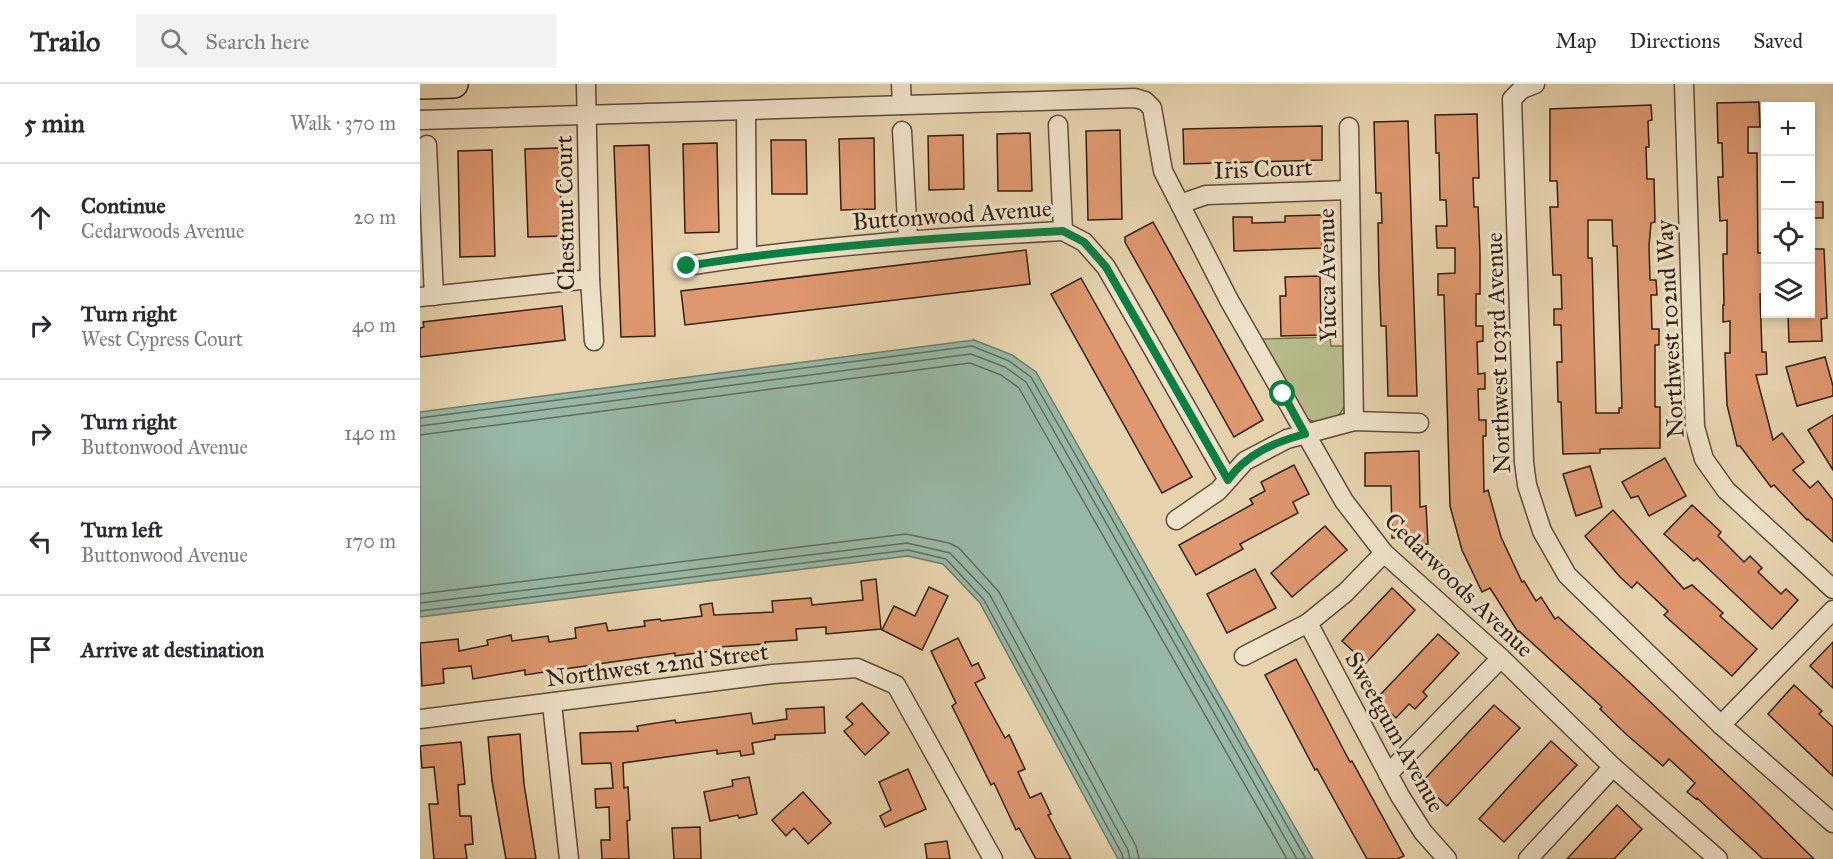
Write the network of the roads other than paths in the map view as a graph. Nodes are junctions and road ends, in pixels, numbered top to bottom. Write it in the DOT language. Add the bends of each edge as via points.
graph roads {
  1 [pos="454,84"];
  2 [pos="586,84"];
  3 [pos="901,84"];
  4 [pos="1684,84"];
  5 [pos="420,85"];
  6 [pos="1528,86"];
  7 [pos="902,105"];
  8 [pos="746,111"];
  9 [pos="588,114"];
  10 [pos="424,120"];
  11 [pos="1058,125"];
  12 [pos="1348,127"];
  13 [pos="902,131"];
  14 [pos="427,145"];
  15 [pos="1349,190"];
  16 [pos="1180,204"];
  17 [pos="1063,231"];
  18 [pos="908,239"];
  19 [pos="747,256"];
  20 [pos="687,266"];
  21 [pos="590,279"];
  22 [pos="427,296"];
  23 [pos="594,341"];
  24 [pos="1354,421"];
  25 [pos="1419,423"];
  26 [pos="1305,434"];
  27 [pos="1228,480"];
  28 [pos="1176,520"];
  29 [pos="1384,553"];
  30 [pos="1833,589"];
  31 [pos="1833,610"];
  32 [pos="1308,623"];
  33 [pos="1244,656"];
  34 [pos="1501,658"];
  35 [pos="552,704"];
  36 [pos="420,719"];
  37 [pos="1721,725"];
  38 [pos="1613,767"];
  39 [pos="1388,774"];
  40 [pos="1833,823"];
  41 [pos="569,859"];
  42 [pos="993,859"];
  43 [pos="1447,859"];
  44 [pos="1527,859"];
  45 [pos="1718,859"];
  1 -- 5 [label="main road"];
  2 -- 9 [label="street, Chestnut Court"];
  3 -- 7 [label="street"];
  4 -- 30 [label="street, Northwest 102nd Way" via="1695,427 1704,459 1726,490"];
  6 -- 37 [label="street, Northwest 103rd Avenue" via="1512,99 1527,485 1542,531 1567,575"];
  7 -- 8 [label="street"];
  7 -- 16 [label="street, Cedarwoods Avenue" via="1135,98 1145,101 1152,108 1163,171"];
  8 -- 9 [label="street"];
  8 -- 19 [label="street"];
  9 -- 10 [label="street"];
  9 -- 21 [label="street, Chestnut Court"];
  11 -- 17 [label="street"];
  12 -- 15 [label="street, Yucca Avenue"];
  13 -- 18 [label="street"];
  14 -- 22 [label="street"];
  15 -- 16 [label="street, Iris Court" via="1206,195"];
  15 -- 24 [label="street, Yucca Avenue"];
  16 -- 26 [label="street, Cedarwoods Avenue"];
  17 -- 18 [label="street, Buttonwood Avenue"];
  17 -- 27 [label="street, Buttonwood Avenue" via="1084,242 1106,267"];
  18 -- 19 [label="street, Buttonwood Avenue"];
  19 -- 20 [label="street, Buttonwood Avenue"];
  21 -- 22 [label="street"];
  21 -- 23 [label="street, Chestnut Court"];
  24 -- 25 [label="street"];
  24 -- 26 [label="street"];
  26 -- 27 [label="street" via="1245,461"];
  26 -- 29 [label="street, Cedarwoods Avenue" via="1344,501"];
  27 -- 28 [label="street"];
  29 -- 32 [label="street" via="1345,593"];
  29 -- 34 [label="street, Cedarwoods Avenue"];
  31 -- 37 [label="street"];
  32 -- 33 [label="street"];
  32 -- 39 [label="street, Sweetgum Avenue"];
  34 -- 38 [label="street, Cedarwoods Avenue"];
  34 -- 39 [label="street"];
  35 -- 36 [label="street, Northwest 22nd Street"];
  35 -- 41 [label="street"];
  35 -- 42 [label="street, Northwest 22nd Street" via="773,674 857,668 896,685"];
  37 -- 40 [label="street, Northwest 103rd Avenue"];
  38 -- 44 [label="street"];
  38 -- 45 [label="street, Cedarwoods Avenue"];
  39 -- 43 [label="street, Sweetgum Avenue" via="1422,832"];
}
